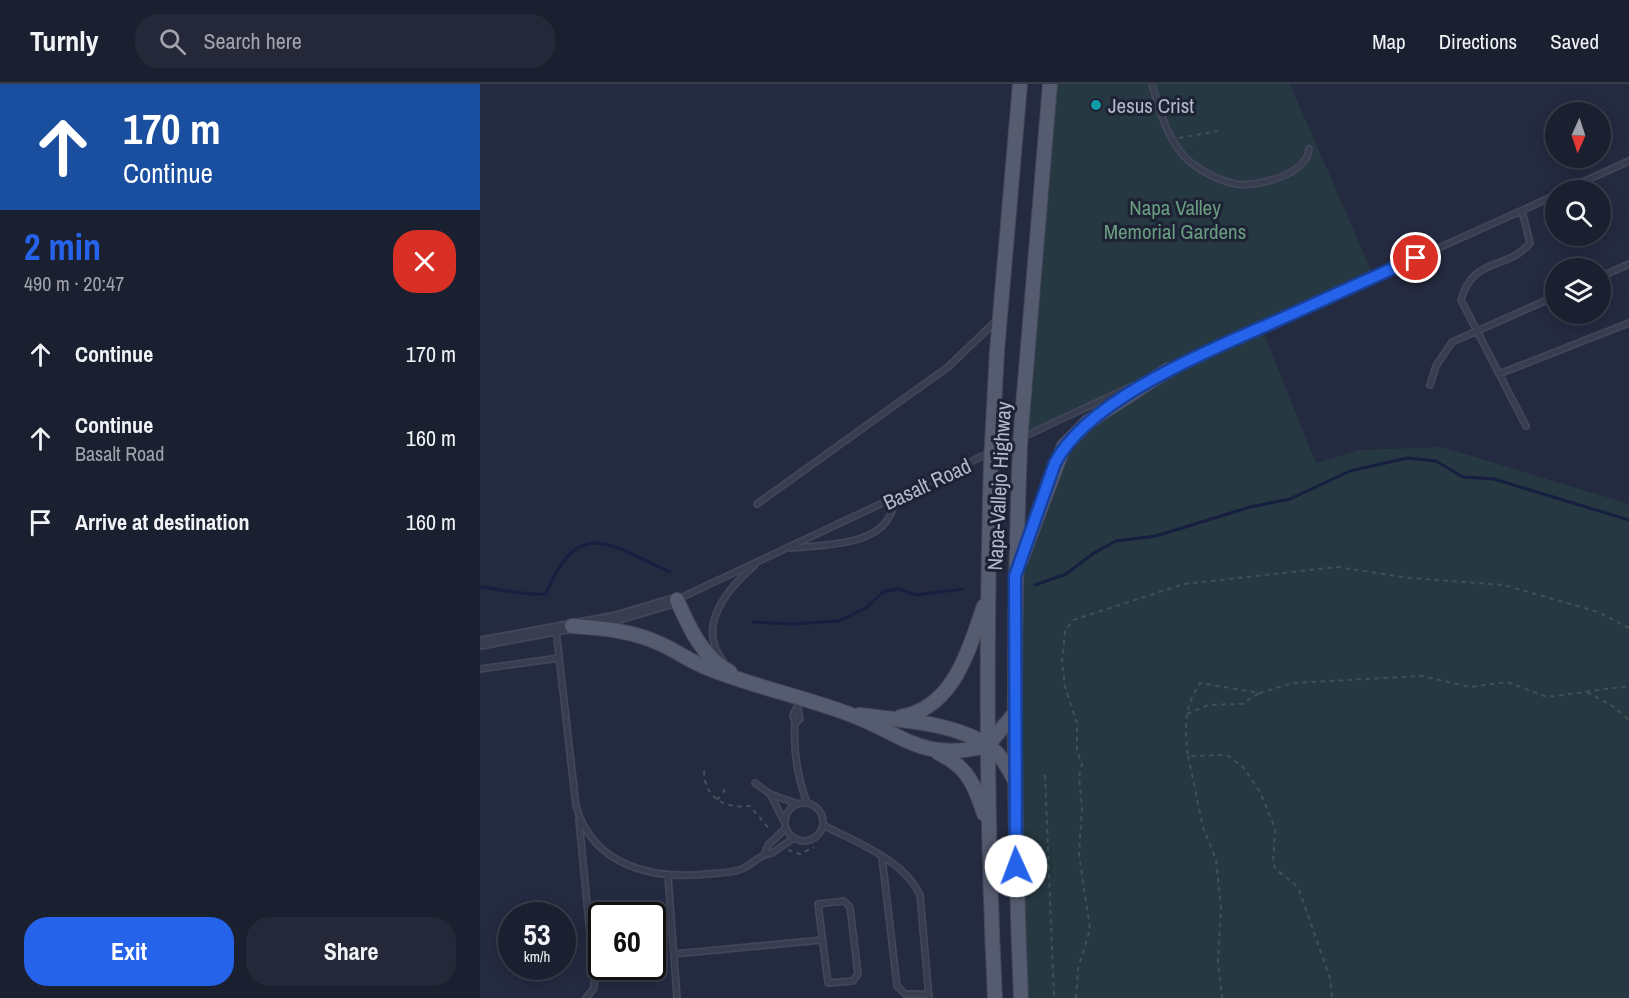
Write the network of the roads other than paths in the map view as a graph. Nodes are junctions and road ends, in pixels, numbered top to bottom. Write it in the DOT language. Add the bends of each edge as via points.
graph roads {
  1 [pos="1020,84"];
  2 [pos="1050,84"];
  3 [pos="1152,84"];
  4 [pos="1309,149"];
  5 [pos="1629,161"];
  6 [pos="1587,180"];
  7 [pos="1545,200"];
  8 [pos="1522,211"];
  9 [pos="1629,264"];
  10 [pos="1611,272"];
  11 [pos="1545,301"];
  12 [pos="1000,317"];
  13 [pos="1629,323"];
  14 [pos="1477,330"];
  15 [pos="1168,370"];
  16 [pos="1499,374"];
  17 [pos="1430,385"];
  18 [pos="1526,426"];
  19 [pos="898,497"];
  20 [pos="757,504"];
  21 [pos="786,549"];
  22 [pos="760,561"];
  23 [pos="1015,576"];
  24 [pos="988,595"];
  25 [pos="677,600"];
  26 [pos="572,626"];
  27 [pos="556,629"];
  28 [pos="480,643"];
  29 [pos="559,658"];
  30 [pos="480,669"];
  31 [pos="742,679"];
  32 [pos="800,704"];
  33 [pos="1014,714"];
  34 [pos="851,715"];
  35 [pos="881,718"];
  36 [pos="987,746"];
  37 [pos="931,749"];
  38 [pos="1014,779"];
  39 [pos="755,783"];
  40 [pos="771,794"];
  41 [pos="807,803"];
  42 [pos="798,804"];
  43 [pos="578,815"];
  44 [pos="785,825"];
  45 [pos="823,825"];
  46 [pos="988,830"];
  47 [pos="794,838"];
  48 [pos="764,855"];
  49 [pos="882,857"];
  50 [pos="668,876"];
  51 [pos="822,940"];
  52 [pos="674,954"];
  53 [pos="929,996"];
  54 [pos="586,998"];
  55 [pos="677,998"];
  56 [pos="995,998"];
  57 [pos="1021,998"];
  1 -- 12 [label="main road, Napa-Vallejo Highway"];
  2 -- 23 [label="main road, Napa-Vallejo Highway, bridge" via="1021,430"];
  3 -- 4 [label="lane" via="1173,139 1191,162 1214,177 1236,184 1282,177 1301,166"];
  5 -- 6 [label="lane"];
  7 -- 8 [label="lane, Basalt Road"];
  8 -- 14 [label="lane" via="1530,243 1523,251 1474,274 1466,285 1461,300"];
  8 -- 15 [label="lane, Basalt Road"];
  9 -- 10 [label="lane"];
  11 -- 14 [label="lane"];
  12 -- 20 [label="lane" via="948,367"];
  12 -- 24 [label="main road, Napa-Vallejo Highway, bridge"];
  13 -- 16 [label="lane"];
  14 -- 16 [label="lane"];
  14 -- 17 [label="lane" via="1452,342 1436,366"];
  15 -- 19 [label="lane, Basalt Road"];
  15 -- 23 [label="main road" via="1088,422 1064,446"];
  16 -- 18 [label="lane"];
  19 -- 21 [label="lane, Basalt Road"];
  19 -- 21 [label="lane" via="885,523 868,535"];
  21 -- 22 [label="lane, Basalt Road"];
  22 -- 25 [label="lane, Basalt Road"];
  22 -- 31 [label="lane" via="728,590 714,618 715,645 720,658"];
  23 -- 33 [label="main road, Napa-Vallejo Highway"];
  24 -- 35 [label="main road" via="963,663 943,695 916,713"];
  24 -- 36 [label="main road, Napa-Vallejo Highway"];
  25 -- 26 [label="street, Basalt Road" via="647,611"];
  25 -- 31 [label="main road" via="708,655"];
  26 -- 27 [label="street, Basalt Road"];
  26 -- 31 [label="main road" via="645,638 695,663"];
  27 -- 28 [label="street, Basalt Road"];
  27 -- 29 [label="lane"];
  29 -- 30 [label="lane"];
  29 -- 43 [label="lane"];
  31 -- 32 [label="main road"];
  32 -- 34 [label="main road"];
  32 -- 41 [label="lane" via="793,715 793,746"];
  33 -- 36 [label="main road"];
  33 -- 38 [label="main road, Napa-Vallejo Highway"];
  34 -- 35 [label="main road"];
  34 -- 37 [label="main road"];
  35 -- 36 [label="main road" via="945,728"];
  36 -- 37 [label="main road" via="951,752"];
  36 -- 38 [label="main road" via="1004,762"];
  36 -- 46 [label="main road, Napa-Vallejo Highway"];
  37 -- 46 [label="main road" via="968,773"];
  38 -- 57 [label="main road, Napa-Vallejo Highway"];
  39 -- 40 [label="lane"];
  40 -- 42 [label="lane"];
  40 -- 44 [label="lane"];
  41 -- 42 [label="lane"];
  41 -- 45 [label="lane" via="821,813"];
  42 -- 44 [label="lane" via="787,813"];
  43 -- 50 [label="lane" via="589,837 606,854 632,867"];
  43 -- 54 [label="lane" via="594,976 594,988"];
  44 -- 47 [label="lane"];
  44 -- 48 [label="lane"];
  45 -- 47 [label="lane" via="812,839"];
  45 -- 49 [label="lane"];
  46 -- 56 [label="main road, Napa-Vallejo Highway"];
  47 -- 48 [label="lane"];
  48 -- 50 [label="lane" via="732,871"];
  49 -- 53 [label="lane" via="913,879 920,895"];
  49 -- 53 [label="lane" via="897,986 905,994"];
  50 -- 52 [label="lane"];
  51 -- 51 [label="lane" via="828,983 853,981 858,974 850,907 843,901 818,904"];
  51 -- 52 [label="lane"];
  52 -- 55 [label="lane"];
}
